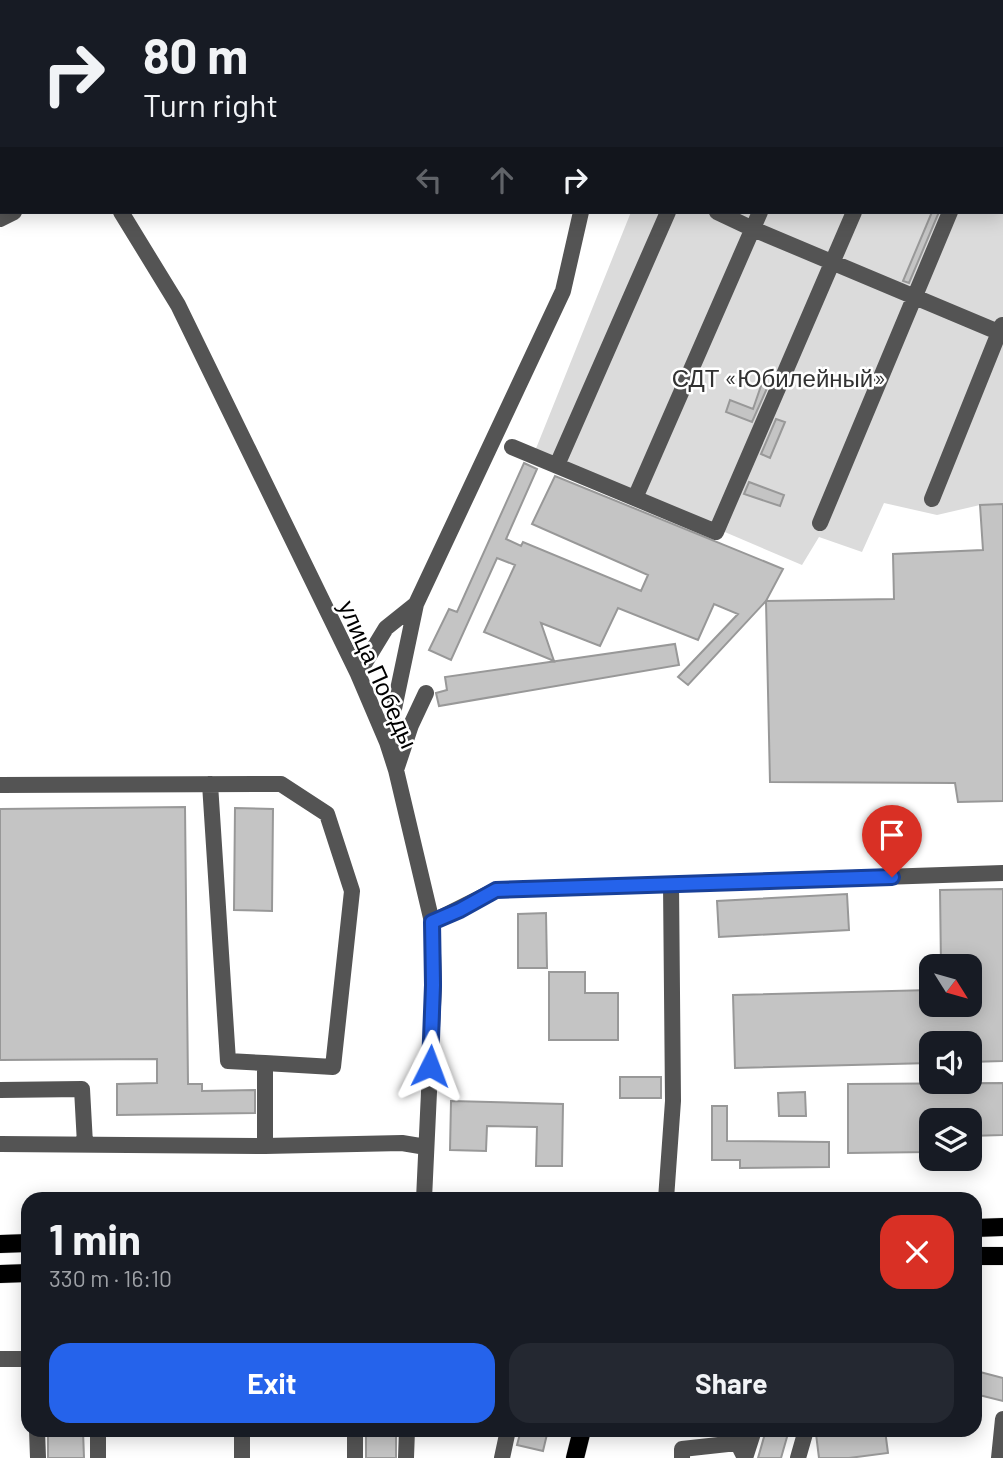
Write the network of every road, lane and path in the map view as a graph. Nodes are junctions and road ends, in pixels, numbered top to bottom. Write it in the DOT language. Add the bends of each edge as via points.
graph roads {
  1 [pos="124,214"];
  2 [pos="580,214"];
  3 [pos="667,214"];
  4 [pos="721,214"];
  5 [pos="759,214"];
  6 [pos="853,214"];
  7 [pos="949,214"];
  8 [pos="753,229"];
  9 [pos="833,263"];
  10 [pos="915,298"];
  11 [pos="1002,329"];
  12 [pos="512,447"];
  13 [pos="557,465"];
  14 [pos="635,498"];
  15 [pos="932,499"];
  16 [pos="820,523"];
  17 [pos="416,604"];
  18 [pos="358,674"];
  19 [pos="426,693"];
  20 [pos="387,742"];
  21 [pos="396,770"];
  22 [pos="0,785"];
  23 [pos="209,785"];
  24 [pos="1003,873"];
  25 [pos="671,884"];
  26 [pos="432,922"];
  27 [pos="265,1063"];
  28 [pos="0,1090"];
  29 [pos="0,1144"];
  30 [pos="85,1144"];
  31 [pos="265,1146"];
  32 [pos="426,1147"];
  33 [pos="424,1192"];
  34 [pos="666,1192"];
  35 [pos="1003,1227"];
  36 [pos="982,1228"];
  37 [pos="21,1243"];
  38 [pos="0,1244"];
  39 [pos="982,1256"];
  40 [pos="1003,1256"];
  41 [pos="21,1273"];
  42 [pos="0,1274"];
  43 [pos="0,1359"];
  44 [pos="21,1359"];
  45 [pos="1003,1419"];
  46 [pos="37,1437"];
  47 [pos="98,1437"];
  48 [pos="242,1437"];
  49 [pos="355,1437"];
  50 [pos="407,1437"];
  51 [pos="506,1437"];
  52 [pos="580,1437"];
  53 [pos="734,1437"];
  54 [pos="752,1437"];
  55 [pos="804,1437"];
  56 [pos="38,1458"];
  57 [pos="98,1458"];
  58 [pos="242,1458"];
  59 [pos="355,1458"];
  60 [pos="406,1458"];
  61 [pos="502,1458"];
  62 [pos="575,1458"];
  63 [pos="682,1458"];
  64 [pos="745,1458"];
  65 [pos="798,1458"];
  66 [pos="999,1458"];
  1 -- 18 [label="street, улица Победы" via="178,304"];
  2 -- 17 [label="street" via="563,291"];
  3 -- 13 [label="street"];
  4 -- 8 [label="street"];
  5 -- 8 [label="street"];
  6 -- 9 [label="street"];
  7 -- 10 [label="street"];
  8 -- 9 [label="street"];
  8 -- 14 [label="street"];
  9 -- 10 [label="street"];
  9 -- 14 [label="street" via="716,533"];
  10 -- 11 [label="street"];
  10 -- 16 [label="street"];
  11 -- 15 [label="street"];
  12 -- 13 [label="street"];
  13 -- 14 [label="street"];
  17 -- 18 [label="street" via="386,628"];
  17 -- 20 [label="street"];
  18 -- 20 [label="street, улица Победы"];
  19 -- 21 [label="street"];
  20 -- 21 [label="street, улица Победы"];
  21 -- 26 [label="street, улица Победы"];
  22 -- 23 [label="street"];
  23 -- 27 [label="street" via="228,1061"];
  23 -- 27 [label="street" via="281,784 327,814 352,891 333,1067"];
  24 -- 25 [label="street"];
  25 -- 26 [label="street" via="496,890"];
  25 -- 34 [label="street" via="673,1101"];
  26 -- 32 [label="street, улица Победы"];
  27 -- 31 [label="street"];
  28 -- 30 [label="street" via="82,1089"];
  29 -- 30 [label="street"];
  30 -- 31 [label="street"];
  31 -- 32 [label="street" via="402,1143"];
  32 -- 33 [label="street, улица Победы"];
  35 -- 36 [label="main road"];
  37 -- 38 [label="main road"];
  39 -- 40 [label="main road"];
  41 -- 42 [label="main road"];
  43 -- 44 [label="street"];
  45 -- 66 [label="street"];
  46 -- 56 [label="street"];
  47 -- 57 [label="street"];
  48 -- 58 [label="street"];
  49 -- 59 [label="street"];
  50 -- 60 [label="street"];
  51 -- 61 [label="street"];
  52 -- 62 [label="main road"];
  53 -- 63 [label="street" via="682,1449"];
  53 -- 64 [label="street"];
  54 -- 64 [label="street"];
  55 -- 65 [label="street"];
}
